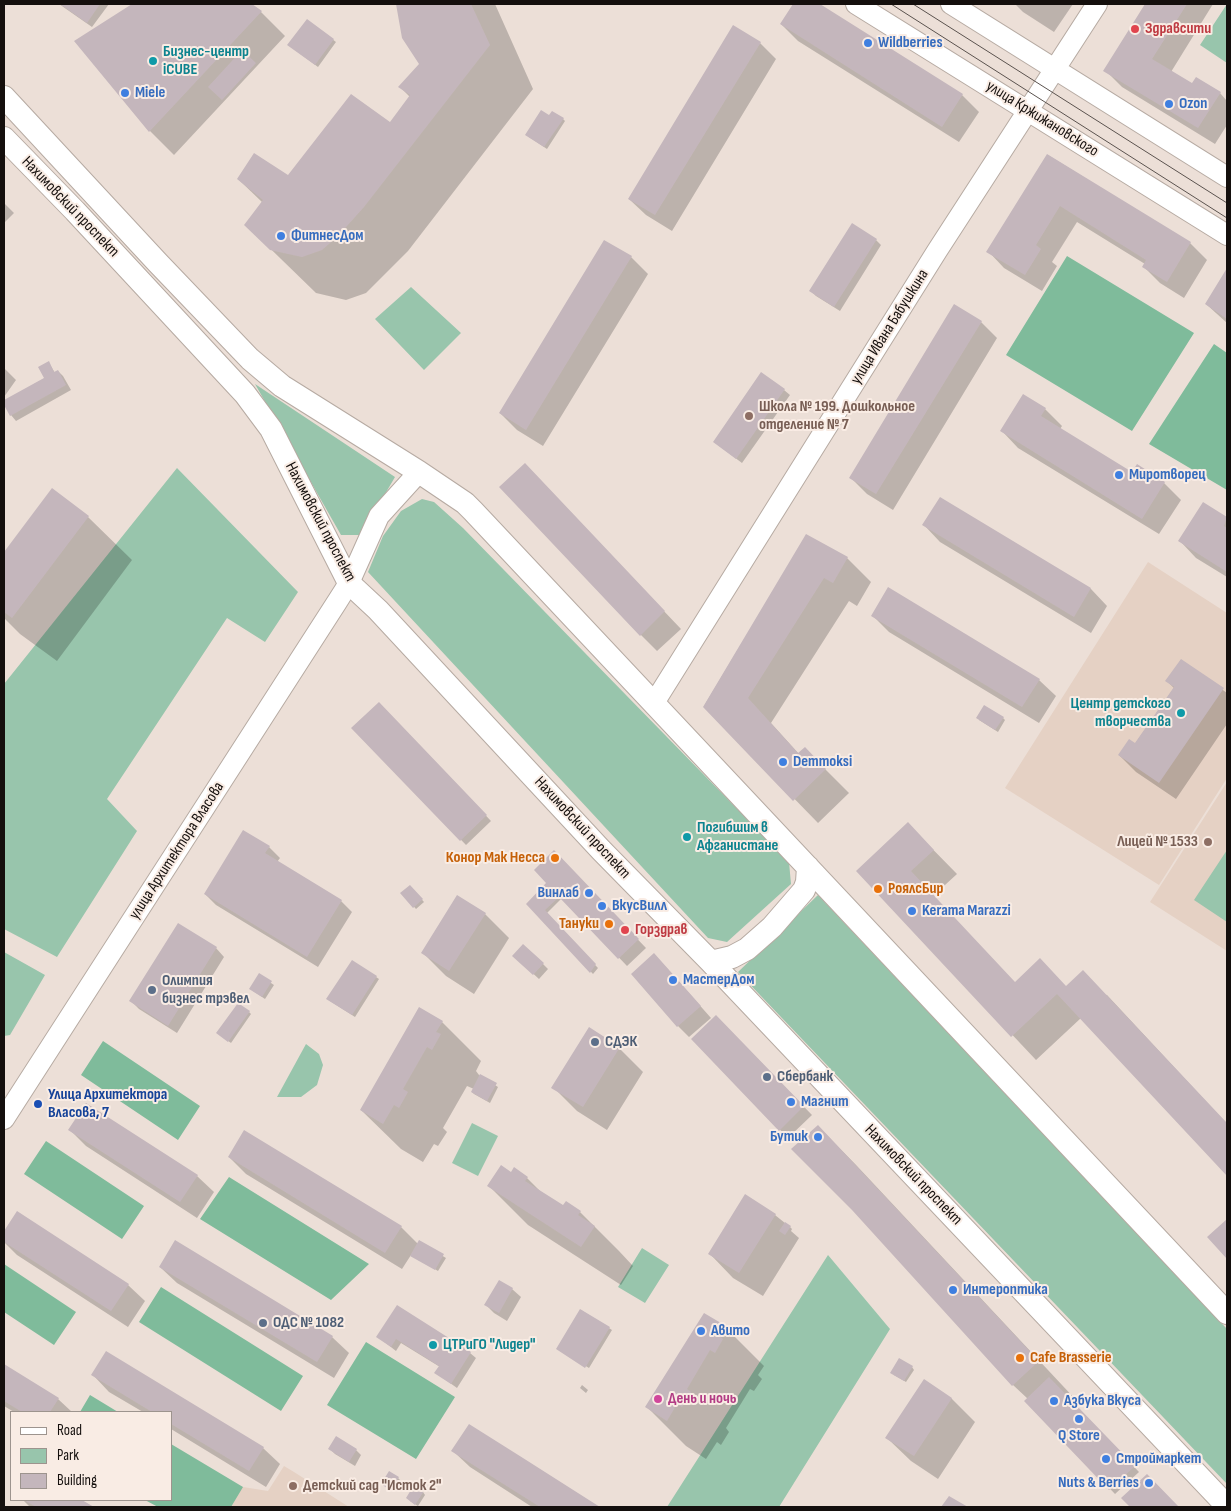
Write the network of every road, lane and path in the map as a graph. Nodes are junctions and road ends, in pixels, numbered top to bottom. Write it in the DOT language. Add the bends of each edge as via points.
graph roads {
  1 [pos="856,4"];
  2 [pos="950,4"];
  3 [pos="1097,4"];
  4 [pos="1056,69"];
  5 [pos="4,97"];
  6 [pos="1028,110"];
  7 [pos="4,138"];
  8 [pos="1227,177"];
  9 [pos="1227,235"];
  10 [pos="419,472"];
  11 [pos="349,583"];
  12 [pos="654,703"];
  13 [pos="808,867"];
  14 [pos="711,962"];
  15 [pos="4,1119"];
  16 [pos="1227,1312"];
  17 [pos="1227,1506"];
  1 -- 6 [label="street, улица Кржижановского"];
  2 -- 4 [label="street"];
  3 -- 4 [label="street, улица Ивана Бабушкина"];
  4 -- 6 [label="street, улица Ивана Бабушкина"];
  4 -- 8 [label="street"];
  5 -- 10 [label="main road, Нахимовский проспект" via="250,359 282,386"];
  6 -- 9 [label="street, улица Кржижановского"];
  6 -- 12 [label="street, улица Ивана Бабушкина"];
  7 -- 11 [label="main road, Нахимовский проспект" via="245,394 271,429"];
  10 -- 11 [label="street, улица Архитектора Власова" via="379,516"];
  10 -- 12 [label="main road, Нахимовский проспект" via="465,503"];
  11 -- 14 [label="main road, Нахимовский проспект"];
  11 -- 15 [label="street, улица Архитектора Власова"];
  12 -- 13 [label="main road, Нахимовский проспект"];
  13 -- 14 [label="main road" via="804,890 772,927 747,949"];
  13 -- 16 [label="main road, Нахимовский проспект"];
  14 -- 17 [label="main road, Нахимовский проспект"];
}
